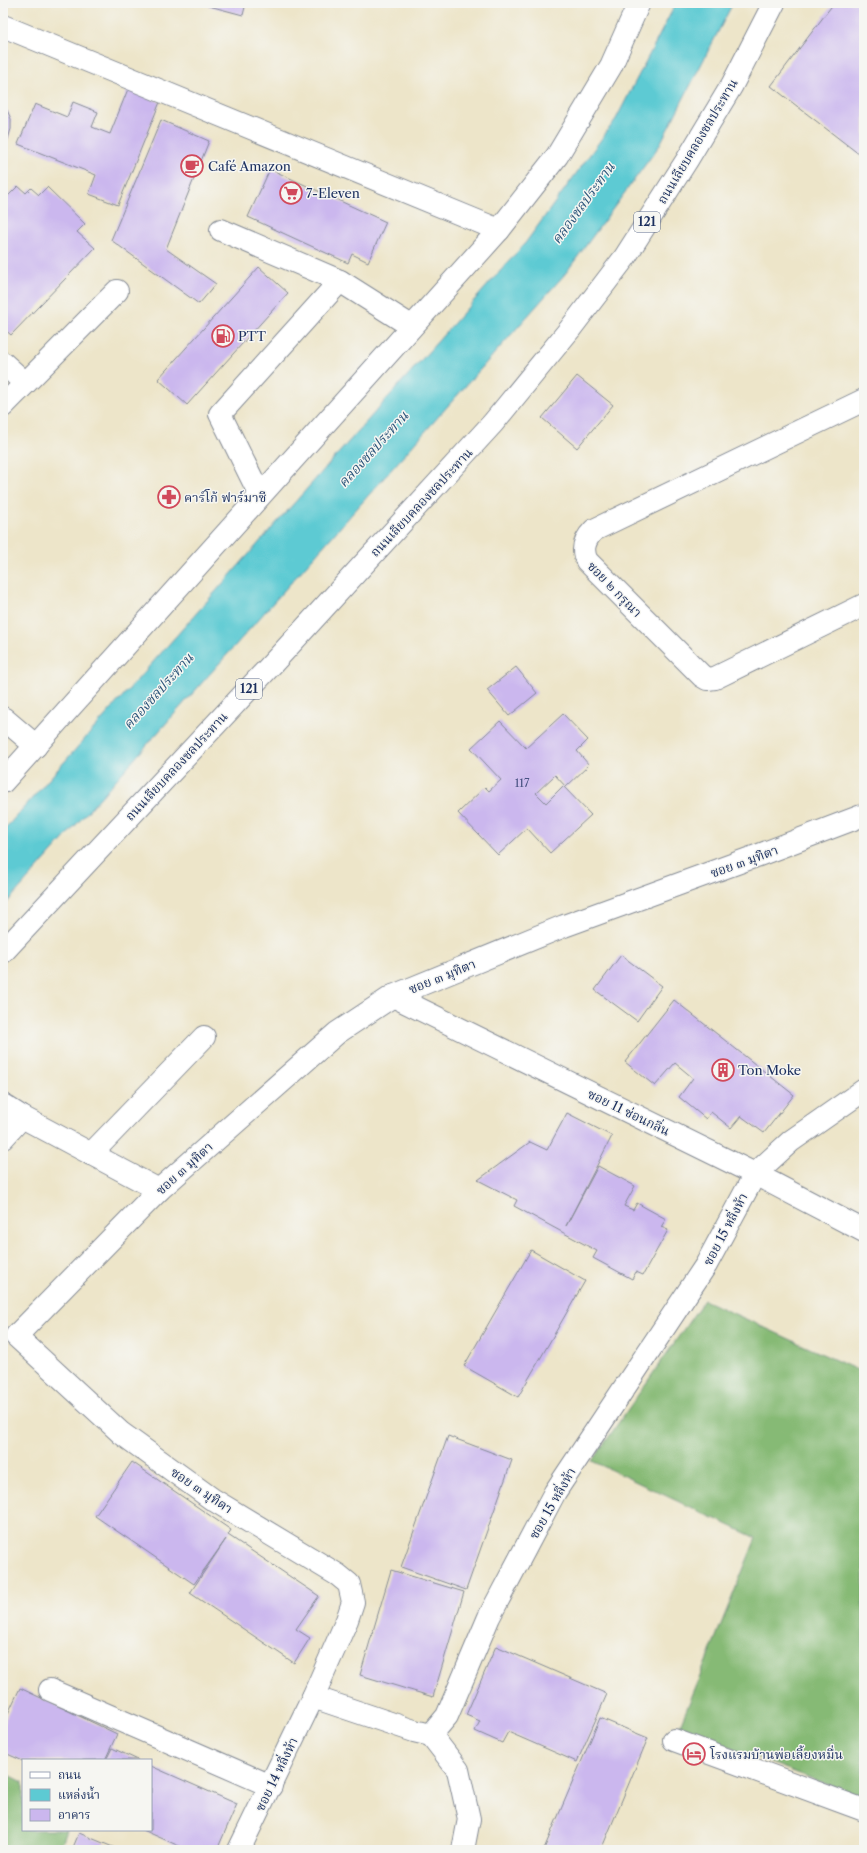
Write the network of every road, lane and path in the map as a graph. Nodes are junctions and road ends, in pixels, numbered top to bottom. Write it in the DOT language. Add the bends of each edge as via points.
graph roads {
  1 [pos="639,3"];
  2 [pos="774,3"];
  3 [pos="3,26"];
  4 [pos="221,230"];
  5 [pos="499,230"];
  6 [pos="340,281"];
  7 [pos="117,291"];
  8 [pos="411,326"];
  9 [pos="3,363"];
  10 [pos="25,384"];
  11 [pos="864,400"];
  12 [pos="3,406"];
  13 [pos="260,495"];
  14 [pos="864,605"];
  15 [pos="3,718"];
  16 [pos="36,746"];
  17 [pos="3,782"];
  18 [pos="864,815"];
  19 [pos="3,952"];
  20 [pos="393,996"];
  21 [pos="204,1037"];
  22 [pos="864,1090"];
  23 [pos="3,1105"];
  24 [pos="22,1117"];
  25 [pos="3,1138"];
  26 [pos="91,1154"];
  27 [pos="755,1174"];
  28 [pos="159,1190"];
  29 [pos="864,1231"];
  30 [pos="50,1690"];
  31 [pos="313,1697"];
  32 [pos="431,1735"];
  33 [pos="674,1740"];
  34 [pos="270,1786"];
  35 [pos="864,1810"];
  36 [pos="239,1850"];
  37 [pos="463,1850"];
  1 -- 5 [label="street" via="610,66 557,156"];
  2 -- 19 [label="street, ถนนเลียบคลองชลประทาน / 121" via="732,85 687,160 625,257 570,329 493,423 280,656"];
  3 -- 5 [label="street"];
  4 -- 6 [label="street"];
  5 -- 8 [label="street"];
  6 -- 8 [label="street"];
  6 -- 13 [label="street" via="220,414"];
  7 -- 10 [label="street"];
  8 -- 13 [label="street"];
  9 -- 10 [label="street"];
  10 -- 12 [label="street"];
  11 -- 14 [label="street, ซอย ๒ กรุณา" via="594,530 587,537 583,554 587,561 707,679 715,678"];
  13 -- 16 [label="street"];
  15 -- 16 [label="street"];
  16 -- 17 [label="street"];
  18 -- 20 [label="street, ซอย ๓ มุทิตา" via="759,856 564,926"];
  20 -- 27 [label="street, ซอย 11 ซ่อนกลิ่น"];
  20 -- 28 [label="street, ซอย ๓ มุทิตา" via="336,1034"];
  21 -- 26 [label="street"];
  22 -- 27 [label="street, ซอย 15 หลิ่งห้า" via="791,1141"];
  23 -- 24 [label="street"];
  24 -- 25 [label="street"];
  24 -- 26 [label="street"];
  26 -- 28 [label="street"];
  27 -- 29 [label="street, ซอย 11 ซ่อนกลิ่น"];
  27 -- 32 [label="street, ซอย 15 หลิ่งห้า" via="706,1265 555,1492 489,1617 447,1716"];
  28 -- 31 [label="street, ซอย ๓ มุทิตา" via="16,1336 121,1433 212,1499 349,1584 353,1602"];
  30 -- 34 [label="street"];
  31 -- 32 [label="street"];
  31 -- 34 [label="street, ซอย 14 หลิ่งห้า"];
  32 -- 37 [label="street" via="458,1770 469,1819"];
  33 -- 35 [label="street"];
  34 -- 36 [label="street, ซอย 14 หลิ่งห้า"];
}
